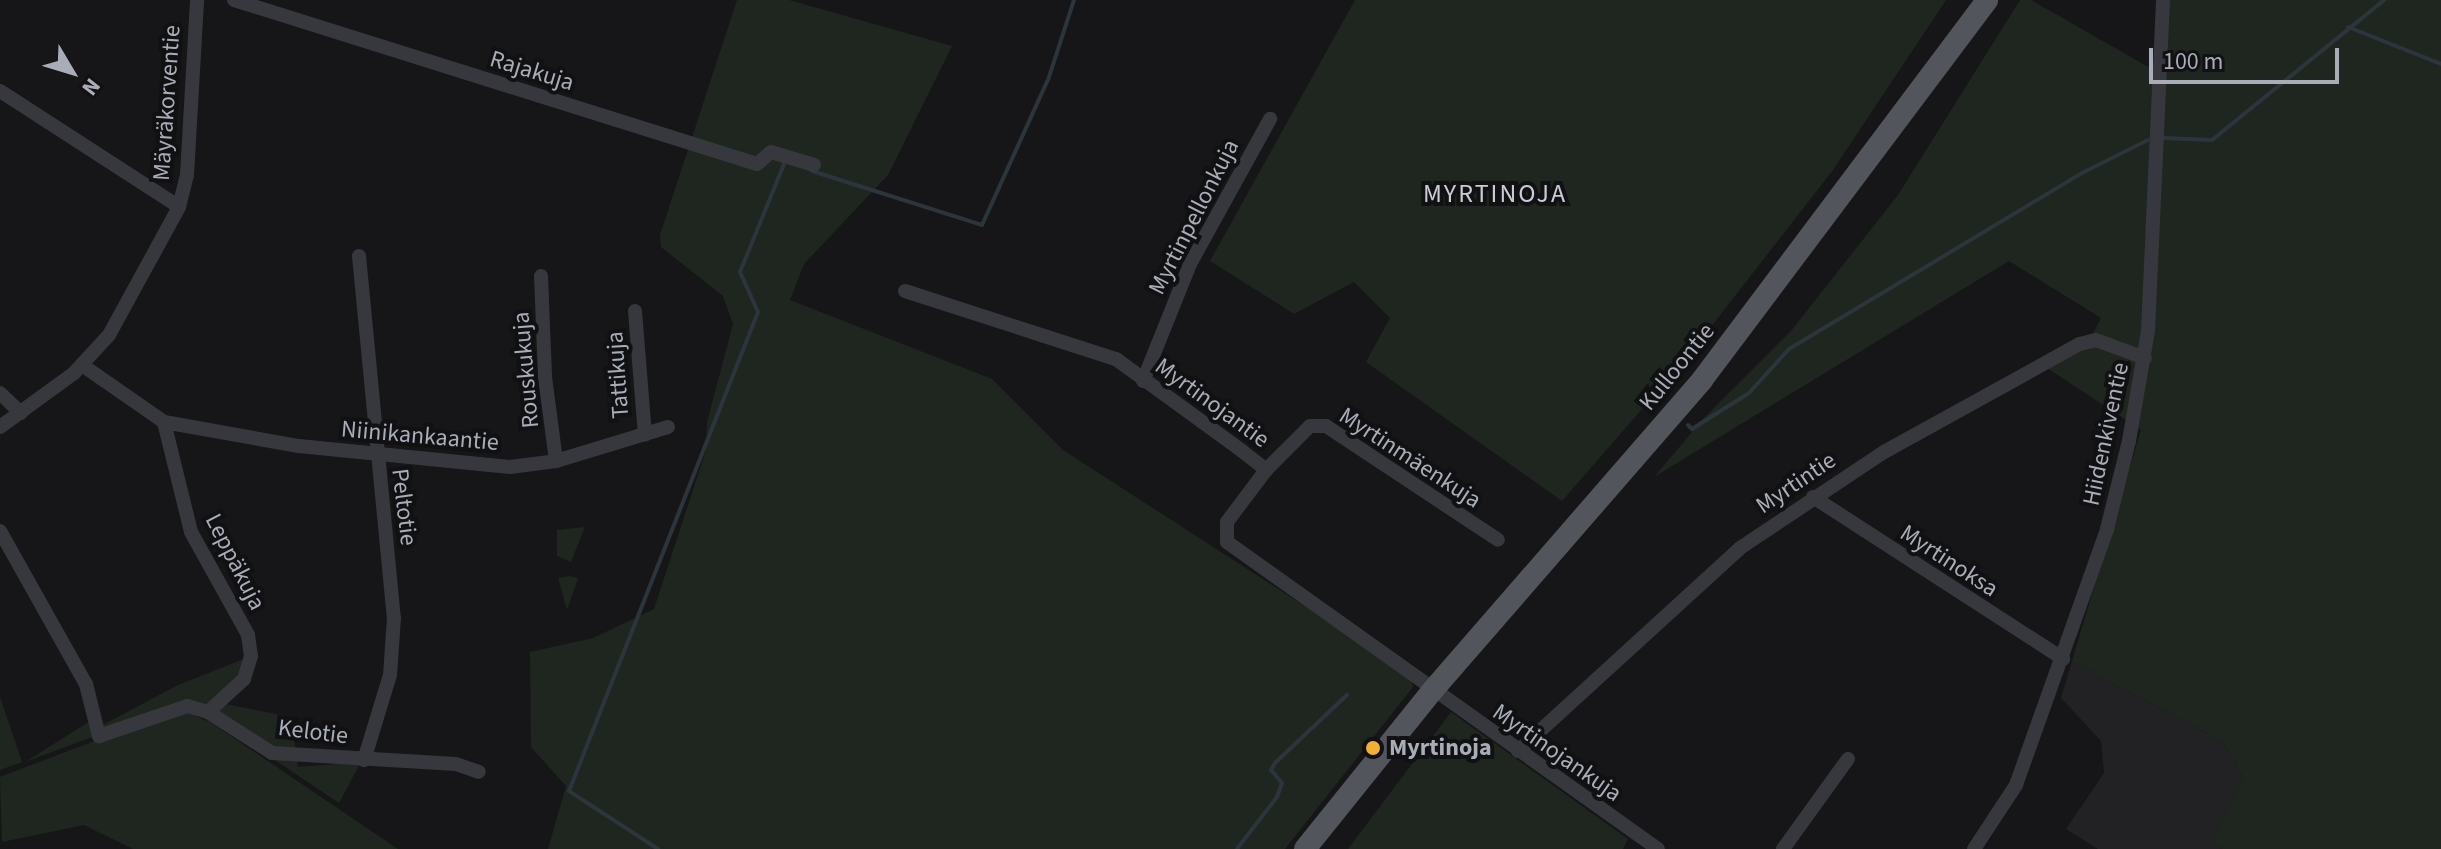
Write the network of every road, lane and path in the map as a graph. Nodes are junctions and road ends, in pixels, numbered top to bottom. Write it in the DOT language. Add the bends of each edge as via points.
graph roads {
  1 [pos="197,0"];
  2 [pos="234,0"];
  3 [pos="1971,0"];
  4 [pos="1987,0"];
  5 [pos="2163,0"];
  6 [pos="1940,60"];
  7 [pos="0,91"];
  8 [pos="1270,119"];
  9 [pos="814,165"];
  10 [pos="179,207"];
  11 [pos="359,256"];
  12 [pos="541,276"];
  13 [pos="905,291"];
  14 [pos="635,311"];
  15 [pos="2145,358"];
  16 [pos="82,365"];
  17 [pos="1143,381"];
  18 [pos="0,393"];
  19 [pos="21,413"];
  20 [pos="164,422"];
  21 [pos="0,427"];
  22 [pos="668,427"];
  23 [pos="645,435"];
  24 [pos="376,455"];
  25 [pos="556,461"];
  26 [pos="1266,470"];
  27 [pos="1813,497"];
  28 [pos="0,531"];
  29 [pos="1498,540"];
  30 [pos="2063,659"];
  31 [pos="1432,691"];
  32 [pos="208,712"];
  33 [pos="1518,751"];
  34 [pos="1848,759"];
  35 [pos="364,760"];
  36 [pos="479,772"];
  37 [pos="1305,849"];
  38 [pos="1658,849"];
  39 [pos="1783,849"];
  40 [pos="1974,849"];
  1 -- 10 [label="street, Mäyräkorventie" via="187,175"];
  2 -- 9 [label="street, Rajakuja" via="757,164 771,152"];
  3 -- 6 [label="main road, Kulloontie"];
  4 -- 6 [label="main road, Kulloontie"];
  5 -- 15 [label="street, Hiidenkiventie"];
  6 -- 31 [label="main road, Kulloontie" via="1702,380"];
  7 -- 10 [label="street"];
  8 -- 17 [label="street, Myrtinpellonkuja" via="1190,264"];
  10 -- 16 [label="street, Mäyräkorventie" via="109,335"];
  11 -- 24 [label="street, Peltotie"];
  12 -- 25 [label="street, Rouskukuja" via="545,377"];
  13 -- 17 [label="street, Myrtinojantie" via="1095,349"];
  14 -- 23 [label="street, Tattikuja"];
  15 -- 27 [label="street, Myrtintie" via="2096,340 2080,344"];
  15 -- 30 [label="street, Hiidenkiventie" via="2107,529"];
  16 -- 19 [label="street, Mäyräkorventie"];
  16 -- 20 [label="street"];
  17 -- 26 [label="street, Myrtinojantie"];
  18 -- 19 [label="street"];
  19 -- 21 [label="street, Mäyräkorventie"];
  20 -- 24 [label="street, Niinikankaantie"];
  20 -- 32 [label="street, Leppäkuja" via="191,532 248,635 251,656 244,679"];
  22 -- 23 [label="street, Niinikankaantie"];
  23 -- 25 [label="street, Niinikankaantie"];
  24 -- 25 [label="street, Niinikankaantie" via="510,467"];
  24 -- 35 [label="street, Peltotie" via="394,618 390,675"];
  26 -- 29 [label="street, Myrtinmäenkuja" via="1310,426 1326,426"];
  26 -- 31 [label="street, Myrtinojantie" via="1227,522 1227,542"];
  27 -- 30 [label="street, Myrtinoksa"];
  27 -- 33 [label="street, Myrtintie" via="1701,581"];
  28 -- 32 [label="street" via="86,684 99,736 187,706"];
  30 -- 40 [label="street, Hiidenkiventie" via="2016,785"];
  31 -- 33 [label="street, Myrtinojankuja"];
  31 -- 37 [label="main road, Kulloontie"];
  32 -- 35 [label="street, Kelotie" via="272,753"];
  33 -- 38 [label="street, Myrtinojankuja"];
  34 -- 39 [label="street"];
  35 -- 36 [label="street, Kelotie" via="456,764"];
}
